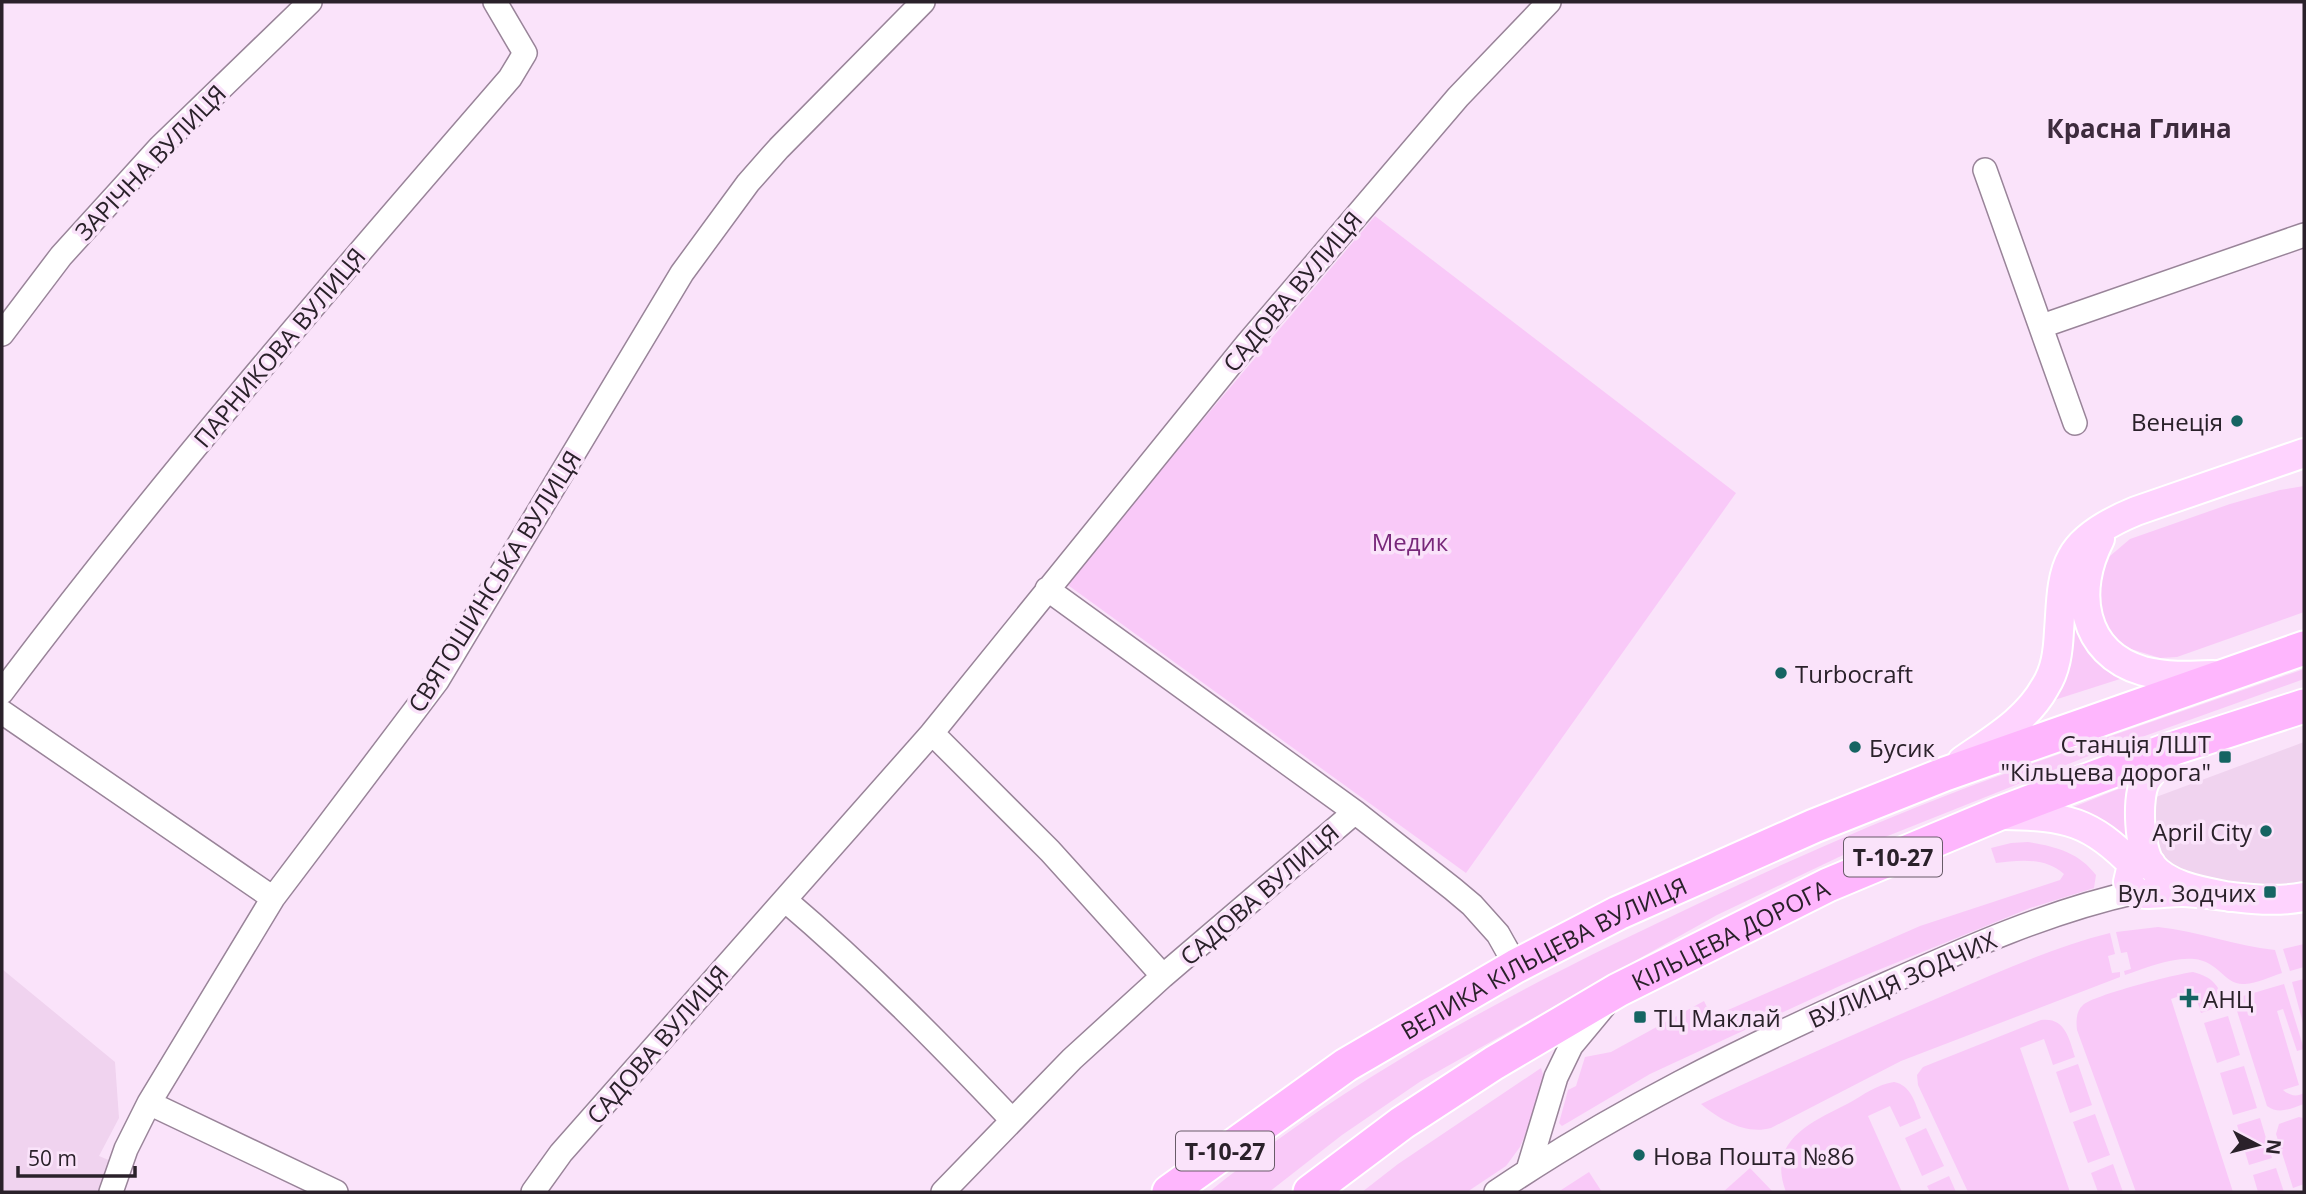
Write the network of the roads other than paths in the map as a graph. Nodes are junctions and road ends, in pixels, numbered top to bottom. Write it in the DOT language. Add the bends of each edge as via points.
graph roads {
  1 [pos="310,2"];
  2 [pos="495,2"];
  3 [pos="923,2"];
  4 [pos="1549,2"];
  5 [pos="1985,170"];
  6 [pos="2304,235"];
  7 [pos="2042,326"];
  8 [pos="2,334"];
  9 [pos="2076,423"];
  10 [pos="2304,453"];
  11 [pos="2267,466"];
  12 [pos="2304,469"];
  13 [pos="2105,528"];
  14 [pos="1046,589"];
  15 [pos="2301,650"];
  16 [pos="2230,674"];
  17 [pos="2,692"];
  18 [pos="2304,706"];
  19 [pos="2,712"];
  20 [pos="932,733"];
  21 [pos="2178,747"];
  22 [pos="1945,774"];
  23 [pos="1355,812"];
  24 [pos="1998,814"];
  25 [pos="2142,872"];
  26 [pos="2304,897"];
  27 [pos="273,898"];
  28 [pos="2105,899"];
  29 [pos="785,900"];
  30 [pos="1516,966"];
  31 [pos="1163,976"];
  32 [pos="1618,990"];
  33 [pos="149,1103"];
  34 [pos="1012,1120"];
  35 [pos="1528,1170"];
  36 [pos="111,1192"];
  37 [pos="337,1192"];
  38 [pos="533,1192"];
  39 [pos="943,1192"];
  40 [pos="1169,1192"];
  41 [pos="1310,1192"];
  42 [pos="1496,1192"];
  1 -- 8 [label="street, ЗАРІЧНА ВУЛИЦЯ" via="151,157 61,256"];
  2 -- 17 [label="street, ПАРНИКОВА ВУЛИЦЯ" via="525,53 510,78 155,494"];
  3 -- 27 [label="street, СВЯТОШИНСЬКА ВУЛИЦЯ" via="779,148 720,220 682,273 437,681"];
  4 -- 14 [label="street, САДОВА ВУЛИЦЯ" via="1373,195"];
  5 -- 7 [label="street"];
  6 -- 7 [label="street"];
  7 -- 9 [label="street"];
  10 -- 11 [label="main road"];
  11 -- 12 [label="main road"];
  11 -- 13 [label="main road" via="2136,511"];
  13 -- 16 [label="main road" via="2091,555 2084,598 2094,634 2105,648 2128,665 2155,674"];
  13 -- 22 [label="main road" via="2071,557 2064,580 2055,667 2045,688 2028,711"];
  14 -- 20 [label="street, САДОВА ВУЛИЦЯ"];
  14 -- 23 [label="street, САДОВА ВУЛИЦЯ"];
  15 -- 16 [label="highway, Т-10-27"];
  16 -- 22 [label="highway, Т-10-27"];
  18 -- 21 [label="highway, КІЛЬЦЕВА ДОРОГА / Т-10-27"];
  19 -- 27 [label="street"];
  20 -- 29 [label="street, САДОВА ВУЛИЦЯ"];
  20 -- 31 [label="street, САДОВА ВУЛИЦЯ" via="1050,851"];
  21 -- 24 [label="highway, КІЛЬЦЕВА ДОРОГА / Т-10-27"];
  21 -- 25 [label="main road" via="2144,782"];
  22 -- 30 [label="highway, ВЕЛИКА КІЛЬЦЕВА ВУЛИЦЯ / Т-10-27" via="1716,868"];
  23 -- 30 [label="street, САДОВА ВУЛИЦЯ" via="1472,905 1498,933"];
  23 -- 31 [label="street, САДОВА ВУЛИЦЯ"];
  24 -- 25 [label="main road" via="2044,815 2085,826"];
  24 -- 32 [label="highway, КІЛЬЦЕВА ДОРОГА / Т-10-27" via="1828,885"];
  25 -- 26 [label="main road" via="2187,892 2275,901"];
  25 -- 28 [label="street, ВУЛИЦЯ ЗОДЧИХ"];
  25 -- 28 [label="street" via="2118,872"];
  27 -- 33 [label="street, СВЯТОШИНСЬКА ВУЛИЦЯ"];
  28 -- 35 [label="street, ВУЛИЦЯ ЗОДЧИХ" via="1962,950 1836,1007 1671,1085"];
  29 -- 34 [label="street" via="939,1043"];
  29 -- 38 [label="street, САДОВА ВУЛИЦЯ" via="561,1153"];
  30 -- 40 [label="highway, ВЕЛИКА КІЛЬЦЕВА ВУЛИЦЯ / Т-10-27" via="1346,1065"];
  31 -- 34 [label="street, САДОВА ВУЛИЦЯ"];
  32 -- 35 [label="street" via="1571,1046"];
  32 -- 41 [label="highway, КІЛЬЦЕВА ДОРОГА / Т-10-27" via="1459,1085"];
  33 -- 36 [label="street, СВЯТОШИНСЬКА ВУЛИЦЯ"];
  33 -- 37 [label="street"];
  34 -- 39 [label="street, САДОВА ВУЛИЦЯ"];
  35 -- 42 [label="street, ВУЛИЦЯ ЗОДЧИХ"];
}
